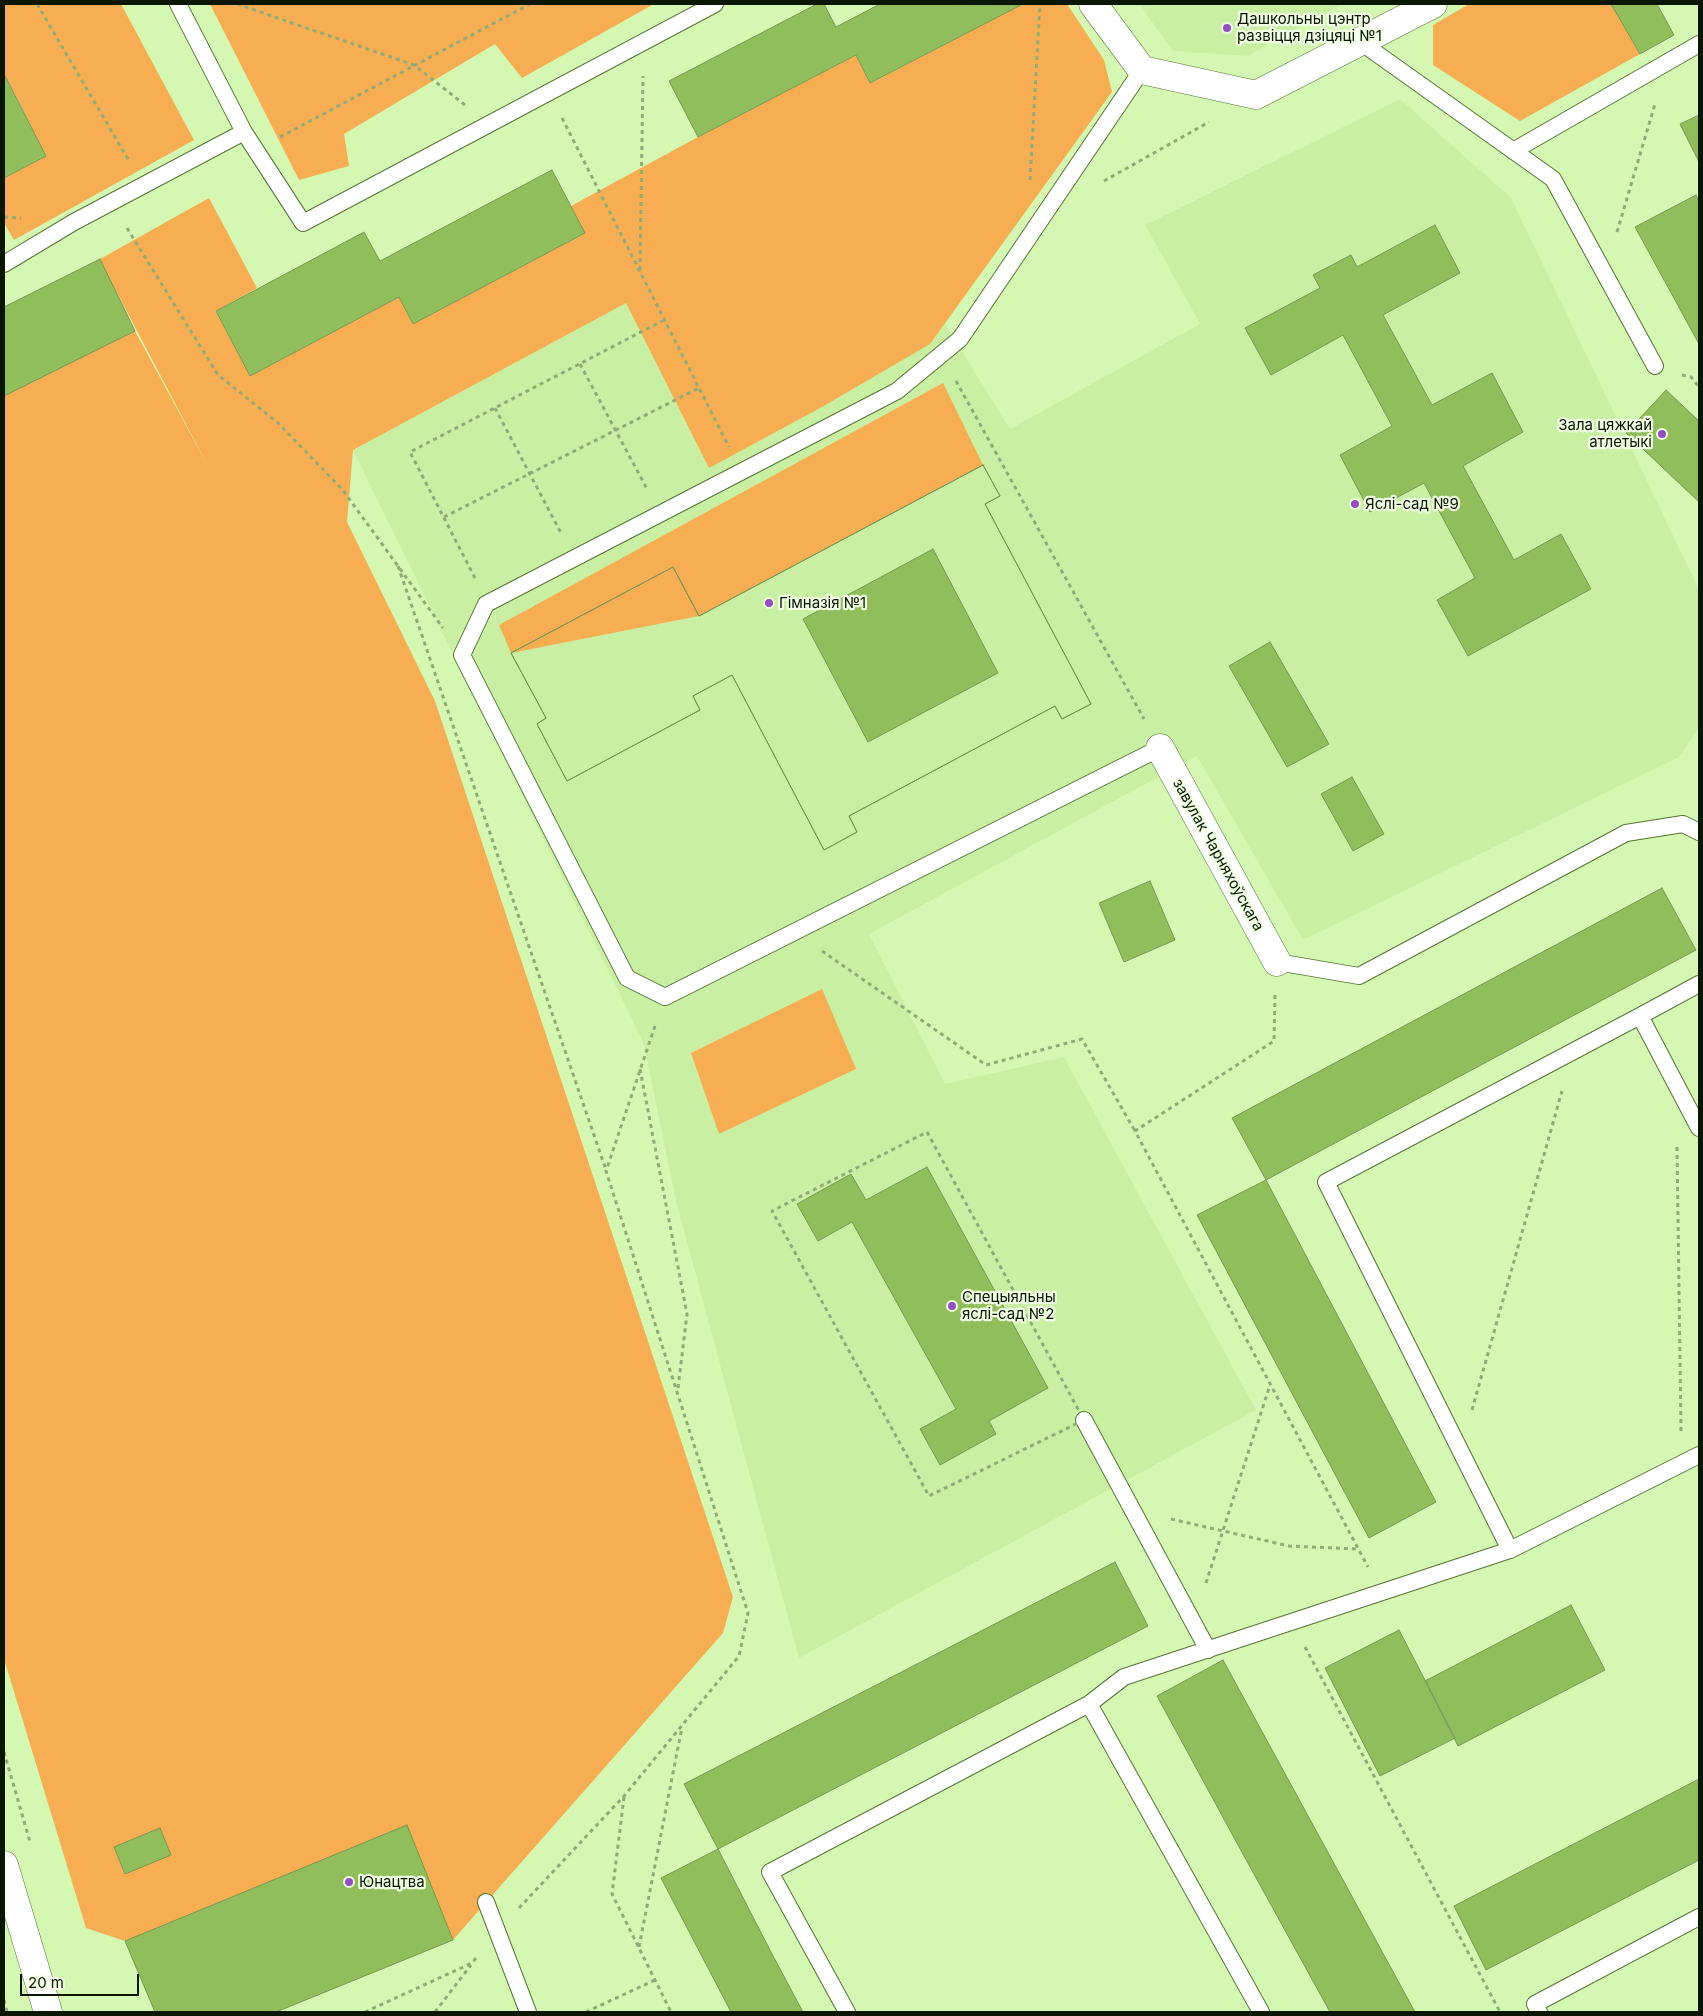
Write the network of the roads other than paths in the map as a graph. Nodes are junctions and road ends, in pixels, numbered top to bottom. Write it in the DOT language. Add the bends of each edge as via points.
graph roads {
  1 [pos="178,4"];
  2 [pos="715,4"];
  3 [pos="1093,4"];
  4 [pos="1433,4"];
  5 [pos="1359,41"];
  6 [pos="1699,44"];
  7 [pos="1142,70"];
  8 [pos="244,132"];
  9 [pos="1513,151"];
  10 [pos="4,264"];
  11 [pos="1656,366"];
  12 [pos="1160,748"];
  13 [pos="1699,832"];
  14 [pos="1277,962"];
  15 [pos="1699,984"];
  16 [pos="1640,1016"];
  17 [pos="1699,1128"];
  18 [pos="1084,1420"];
  19 [pos="1699,1455"];
  20 [pos="1510,1550"];
  21 [pos="1208,1650"];
  22 [pos="1089,1704"];
  23 [pos="4,1865"];
  24 [pos="486,1902"];
  25 [pos="1699,1917"];
  26 [pos="48,2012"];
  27 [pos="528,2012"];
  28 [pos="848,2012"];
  29 [pos="1261,2012"];
  30 [pos="1540,2012"];
  1 -- 8 [label="lane"];
  2 -- 8 [label="lane" via="303,223"];
  3 -- 7 [label="street"];
  4 -- 5 [label="street"];
  5 -- 7 [label="street" via="1256,96"];
  5 -- 9 [label="lane"];
  6 -- 9 [label="lane"];
  7 -- 12 [label="lane" via="960,339 897,390 486,604 462,655 627,978 665,997"];
  8 -- 10 [label="lane" via="74,222"];
  9 -- 11 [label="lane" via="1553,180"];
  12 -- 14 [label="street, завулак Чарняхоўскага"];
  13 -- 14 [label="lane" via="1682,824 1626,833 1359,976"];
  15 -- 16 [label="lane"];
  16 -- 17 [label="lane"];
  16 -- 20 [label="lane" via="1326,1182"];
  18 -- 21 [label="lane"];
  19 -- 20 [label="lane"];
  20 -- 21 [label="lane"];
  21 -- 22 [label="lane" via="1124,1677"];
  22 -- 28 [label="lane" via="770,1872"];
  22 -- 29 [label="lane"];
  23 -- 26 [label="street"];
  24 -- 27 [label="lane"];
  25 -- 30 [label="lane" via="1535,2004"];
}
